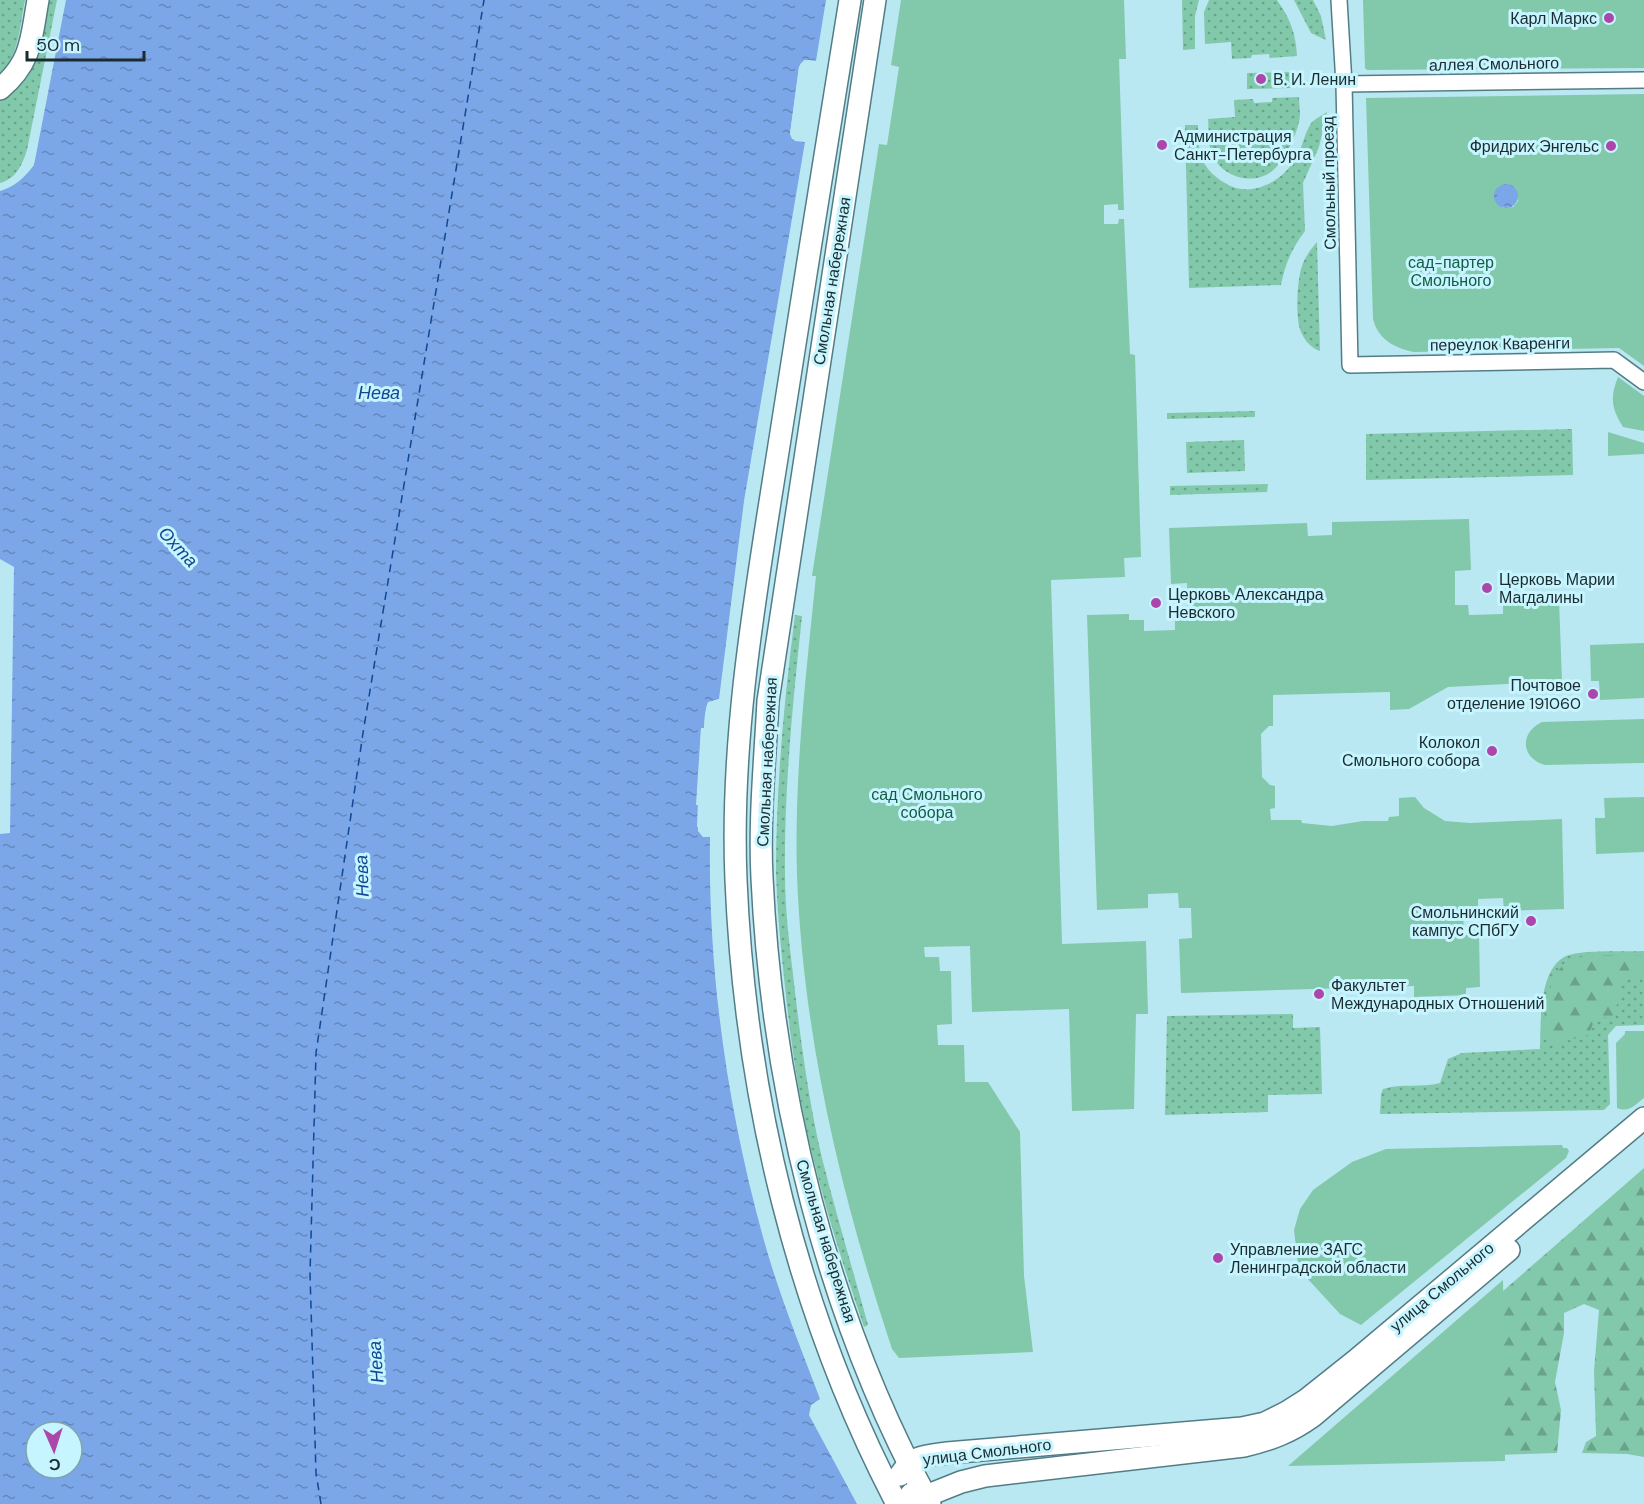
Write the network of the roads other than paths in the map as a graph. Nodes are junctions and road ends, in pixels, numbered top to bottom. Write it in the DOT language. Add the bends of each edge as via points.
graph roads {
  1 [pos="38,0"];
  2 [pos="850,0"];
  3 [pos="875,0"];
  4 [pos="1339,0"];
  5 [pos="1644,80"];
  6 [pos="1344,84"];
  7 [pos="0,89"];
  8 [pos="1350,365"];
  9 [pos="1644,382"];
  10 [pos="1644,1118"];
  11 [pos="1644,1136"];
  12 [pos="908,1463"];
  13 [pos="893,1497"];
  14 [pos="928,1500"];
  1 -- 7 [label="main road" via="26,59"];
  2 -- 13 [label="main road, Смольная набережная" via="742,702 736,878 751,1041 773,1164 801,1266 836,1368"];
  3 -- 12 [label="main road, Смольная набережная" via="768,701 762,876 778,1037 800,1158 842,1300"];
  4 -- 6 [label="street, Смольный проезд"];
  5 -- 6 [label="street, аллея Смольного"];
  6 -- 8 [label="street, Смольный проезд"];
  8 -- 9 [label="street, переулок Кваренги" via="1614,360"];
  10 -- 12 [label="main road, улица Смольного" via="1306,1400 1265,1423 948,1453"];
  11 -- 14 [label="main road, улица Смольного" via="1293,1430 1244,1446 985,1476 961,1482"];
  12 -- 13 [label="main road, улица Смольного"];
  12 -- 14 [label="main road, Смольная набережная"];
  13 -- 14 [label="main road, улица Смольного"];
}
